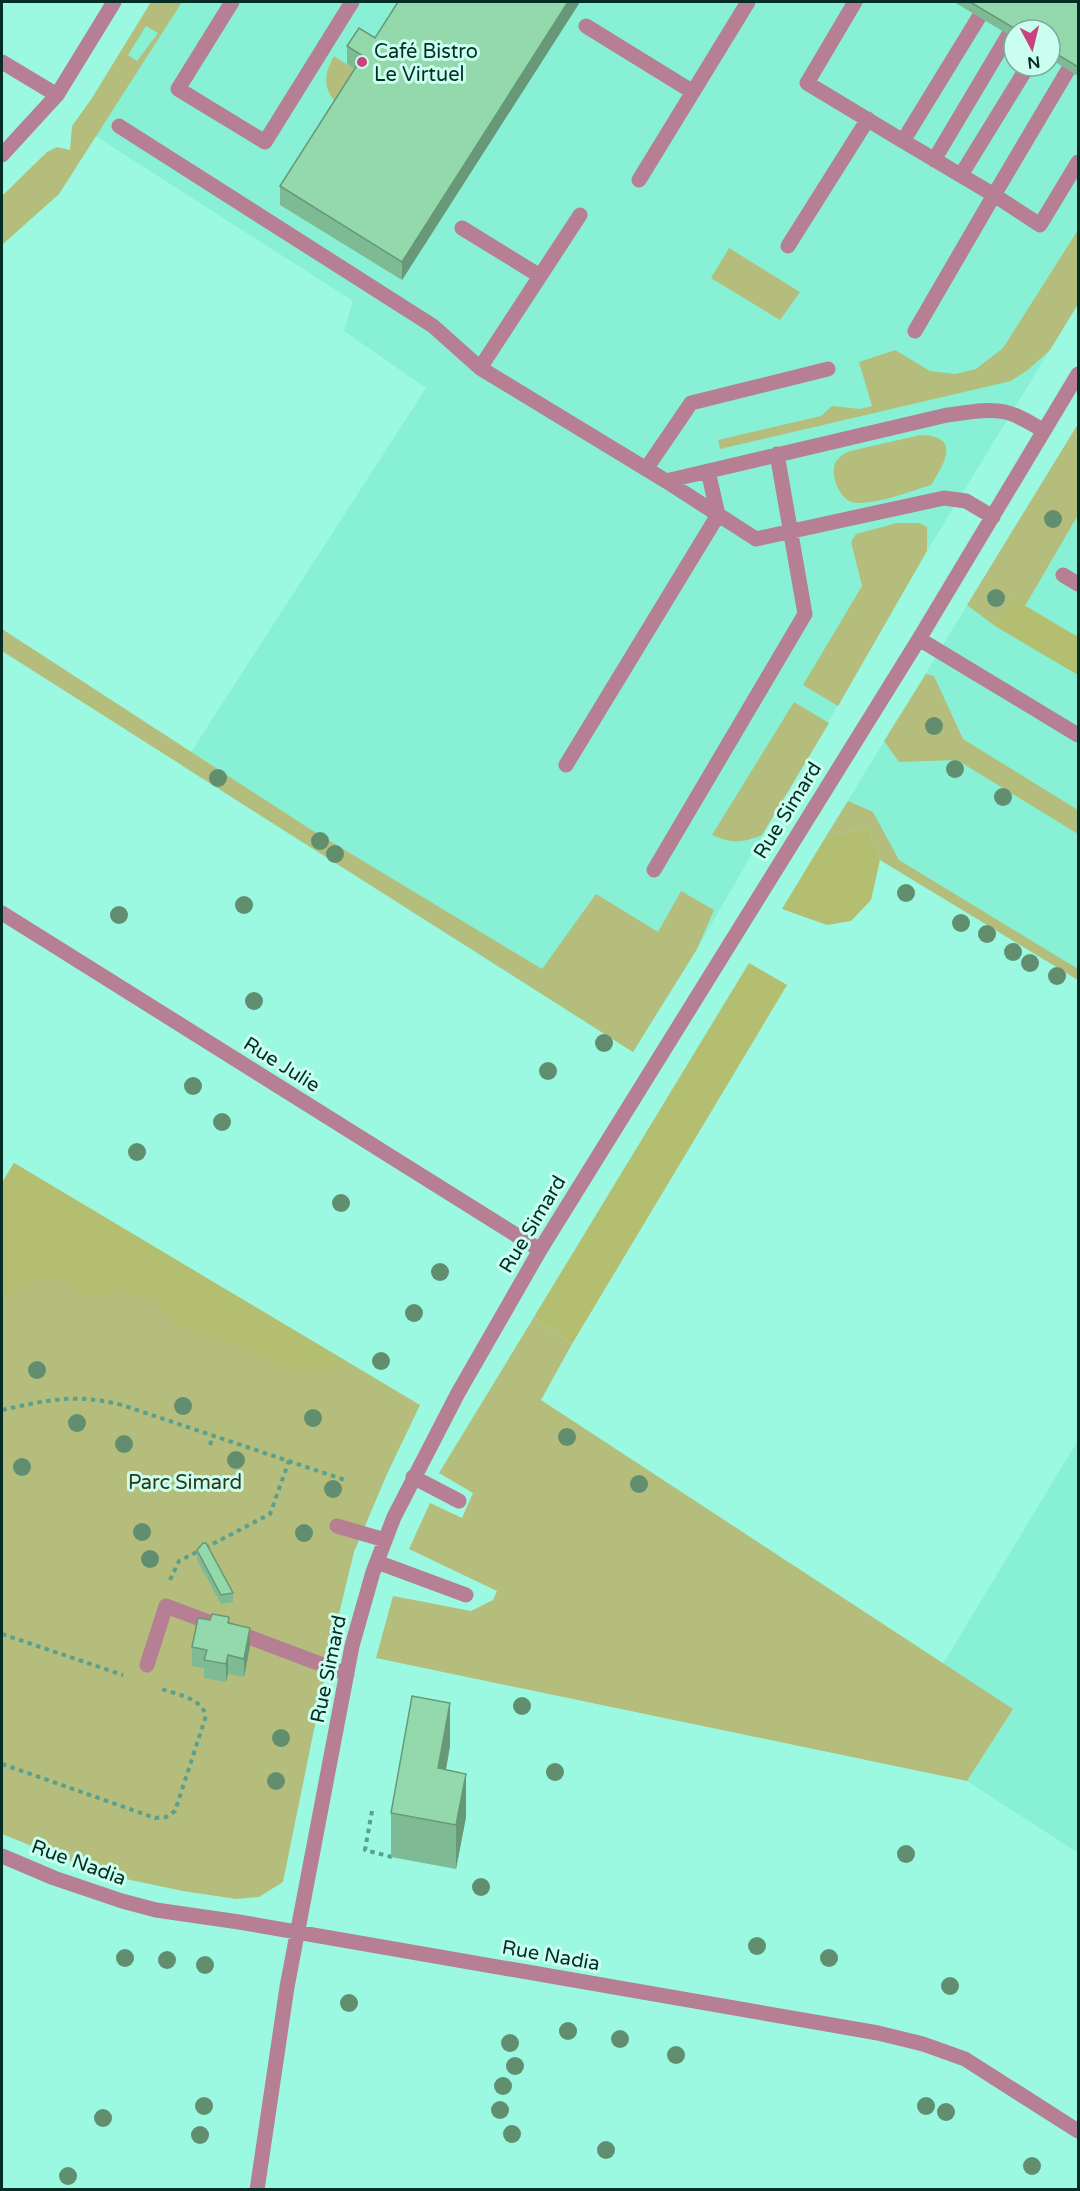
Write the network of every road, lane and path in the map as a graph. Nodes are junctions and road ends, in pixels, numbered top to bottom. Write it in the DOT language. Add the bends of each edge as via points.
graph roads {
  1 [pos="114,2"];
  2 [pos="232,2"];
  3 [pos="352,2"];
  4 [pos="748,2"];
  5 [pos="855,2"];
  6 [pos="979,17"];
  7 [pos="586,26"];
  8 [pos="1002,46"];
  9 [pos="2,62"];
  10 [pos="1068,70"];
  11 [pos="1021,78"];
  12 [pos="693,92"];
  13 [pos="57,95"];
  14 [pos="868,119"];
  15 [pos="119,126"];
  16 [pos="903,141"];
  17 [pos="2,155"];
  18 [pos="934,160"];
  19 [pos="1078,162"];
  20 [pos="961,176"];
  21 [pos="639,180"];
  22 [pos="994,195"];
  23 [pos="580,215"];
  24 [pos="462,228"];
  25 [pos="788,246"];
  26 [pos="540,276"];
  27 [pos="915,331"];
  28 [pos="480,368"];
  29 [pos="828,369"];
  30 [pos="1078,374"];
  31 [pos="1044,431"];
  32 [pos="777,454"];
  33 [pos="646,469"];
  34 [pos="708,471"];
  35 [pos="666,481"];
  36 [pos="718,515"];
  37 [pos="993,517"];
  38 [pos="791,532"];
  39 [pos="1063,575"];
  40 [pos="1078,584"];
  41 [pos="919,639"];
  42 [pos="1078,735"];
  43 [pos="566,765"];
  44 [pos="654,870"];
  45 [pos="2,913"];
  46 [pos="540,1250"];
  47 [pos="2,1410"];
  48 [pos="213,1436"];
  49 [pos="210,1445"];
  50 [pos="289,1461"];
  51 [pos="413,1477"];
  52 [pos="348,1481"];
  53 [pos="459,1501"];
  54 [pos="337,1526"];
  55 [pos="385,1540"];
  56 [pos="377,1562"];
  57 [pos="466,1595"];
  58 [pos="166,1606"];
  59 [pos="2,1634"];
  60 [pos="147,1665"];
  61 [pos="347,1674"];
  62 [pos="130,1678"];
  63 [pos="158,1688"];
  64 [pos="2,1764"];
  65 [pos="372,1811"];
  66 [pos="2,1856"];
  67 [pos="402,1859"];
  68 [pos="298,1934"];
  69 [pos="1078,2131"];
  70 [pos="257,2190"];
  1 -- 13 [label="street"];
  2 -- 3 [label="street" via="178,89 265,142"];
  4 -- 12 [label="street"];
  5 -- 14 [label="street" via="807,83"];
  6 -- 16 [label="street"];
  7 -- 12 [label="street"];
  8 -- 18 [label="street"];
  9 -- 13 [label="street"];
  10 -- 22 [label="street"];
  11 -- 20 [label="street"];
  12 -- 21 [label="street"];
  13 -- 17 [label="street"];
  14 -- 16 [label="street"];
  14 -- 25 [label="street"];
  15 -- 28 [label="street" via="434,326"];
  16 -- 18 [label="street"];
  18 -- 20 [label="street"];
  19 -- 22 [label="street" via="1040,225"];
  20 -- 22 [label="street"];
  22 -- 27 [label="street"];
  23 -- 26 [label="street"];
  24 -- 26 [label="street"];
  26 -- 28 [label="street"];
  28 -- 33 [label="street"];
  29 -- 33 [label="street" via="691,403"];
  30 -- 31 [label="street, Rue Simard"];
  31 -- 32 [label="street" via="1003,411 983,411 946,415"];
  31 -- 37 [label="street, Rue Simard"];
  32 -- 34 [label="street"];
  32 -- 38 [label="street"];
  33 -- 35 [label="street"];
  34 -- 35 [label="street"];
  34 -- 36 [label="street"];
  35 -- 36 [label="street"];
  36 -- 38 [label="street" via="756,540"];
  36 -- 43 [label="street"];
  37 -- 38 [label="street" via="966,501 944,498"];
  37 -- 41 [label="street, Rue Simard"];
  38 -- 44 [label="street" via="804,614"];
  39 -- 40 [label="street"];
  41 -- 42 [label="street"];
  41 -- 46 [label="street, Rue Simard"];
  45 -- 46 [label="street, Rue Julie"];
  46 -- 51 [label="street, Rue Simard"];
  47 -- 48 [label="path" via="54,1398 100,1400"];
  48 -- 49 [label="path"];
  48 -- 50 [label="path"];
  50 -- 52 [label="path"];
  50 -- 58 [label="path" via="270,1514 179,1561 163,1597"];
  51 -- 53 [label="street"];
  51 -- 55 [label="street, Rue Simard"];
  54 -- 55 [label="street"];
  55 -- 56 [label="street, Rue Simard"];
  56 -- 57 [label="street"];
  56 -- 61 [label="street, Rue Simard"];
  58 -- 60 [label="street"];
  58 -- 61 [label="street"];
  59 -- 62 [label="path"];
  61 -- 68 [label="street, Rue Simard"];
  63 -- 64 [label="path" via="196,1701 204,1707 206,1716 175,1811 166,1817 155,1818"];
  65 -- 67 [label="path" via="365,1850"];
  66 -- 68 [label="street, Rue Nadia" via="87,1890 156,1910"];
  68 -- 69 [label="street, Rue Nadia" via="910,2040 965,2059"];
  68 -- 70 [label="street, Rue Simard"];
}
